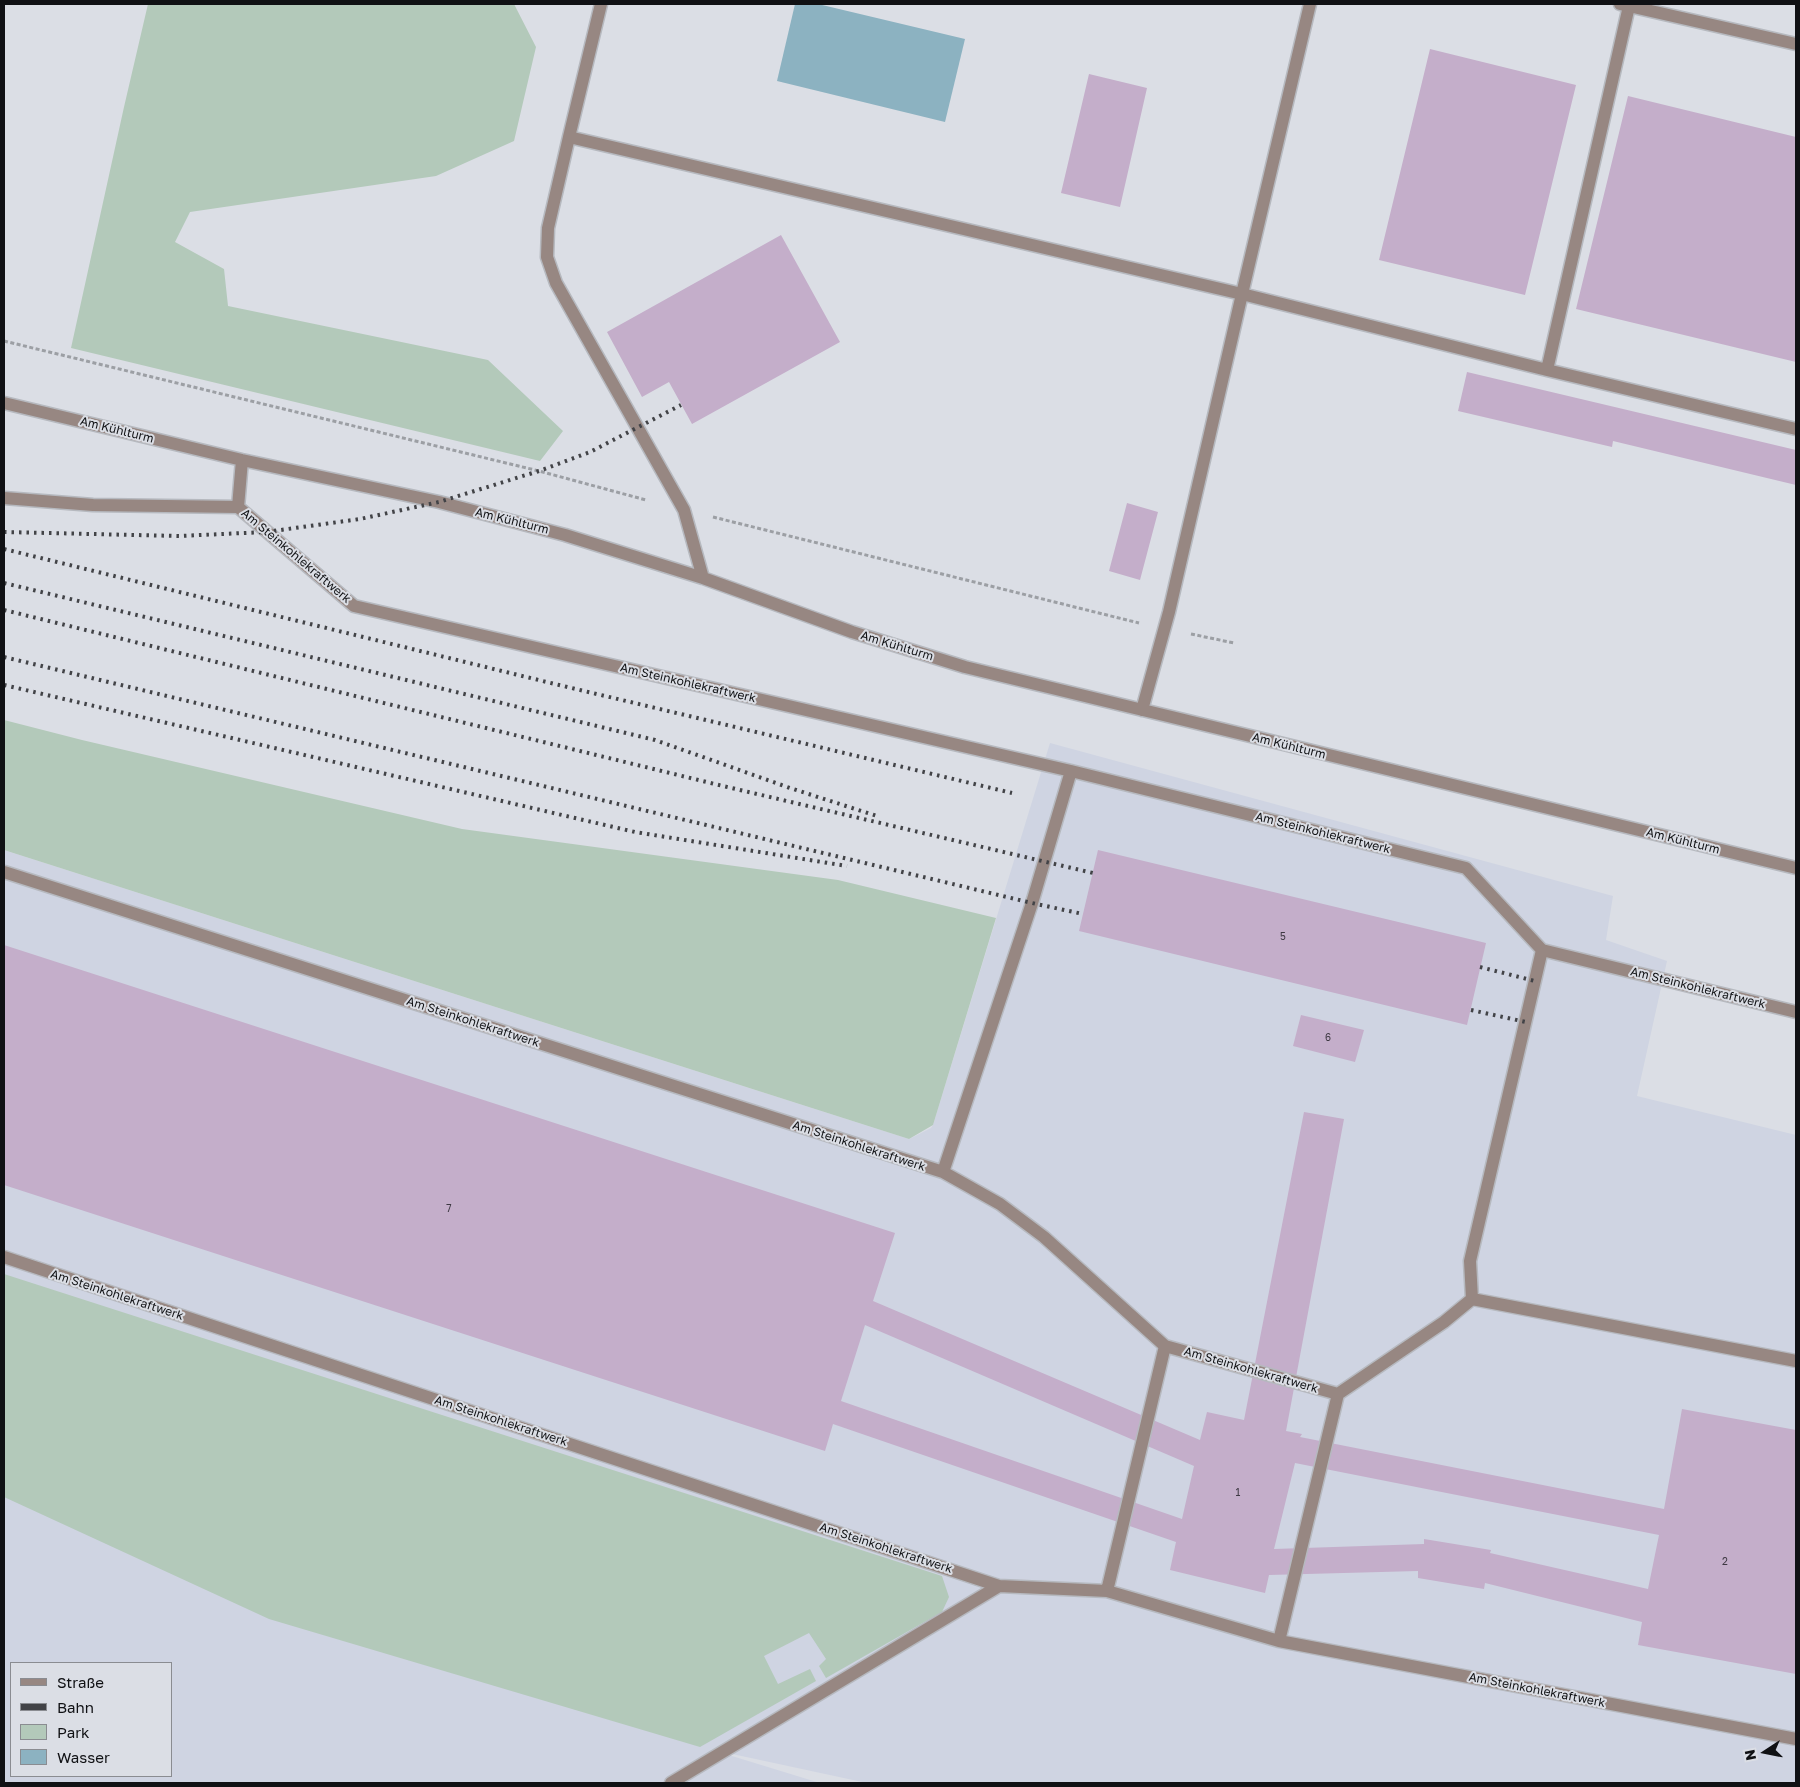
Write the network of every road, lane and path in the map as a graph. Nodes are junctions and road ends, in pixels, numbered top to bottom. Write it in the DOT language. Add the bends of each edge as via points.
graph roads {
  1 [pos="601,4"];
  2 [pos="1310,4"];
  3 [pos="1624,5"];
  4 [pos="1796,44"];
  5 [pos="569,137"];
  6 [pos="1242,294"];
  7 [pos="4,342"];
  8 [pos="1547,370"];
  9 [pos="4,403"];
  10 [pos="1796,429"];
  11 [pos="242,460"];
  12 [pos="4,498"];
  13 [pos="238,508"];
  14 [pos="684,510"];
  15 [pos="703,578"];
  16 [pos="1164,629"];
  17 [pos="1234,643"];
  18 [pos="1142,710"];
  19 [pos="1071,771"];
  20 [pos="1796,868"];
  21 [pos="4,872"];
  22 [pos="1542,950"];
  23 [pos="1796,1012"];
  24 [pos="943,1172"];
  25 [pos="4,1257"];
  26 [pos="1472,1300"];
  27 [pos="1165,1346"];
  28 [pos="1796,1361"];
  29 [pos="1338,1394"];
  30 [pos="999,1586"];
  31 [pos="1107,1591"];
  32 [pos="1279,1641"];
  33 [pos="1796,1739"];
  34 [pos="671,1783"];
  1 -- 5 [label="street"];
  2 -- 6 [label="street"];
  3 -- 4 [label="street"];
  3 -- 8 [label="street"];
  5 -- 6 [label="street"];
  5 -- 14 [label="street" via="548,228 548,258 556,283"];
  6 -- 8 [label="street"];
  6 -- 16 [label="street"];
  7 -- 14 [label="path" via="530,469"];
  8 -- 10 [label="street"];
  9 -- 11 [label="street, Am Kühlturm"];
  11 -- 13 [label="street, Am Steinkohlekraftwerk"];
  11 -- 15 [label="street, Am Kühlturm" via="439,502 565,535"];
  12 -- 13 [label="street" via="93,505"];
  13 -- 19 [label="street, Am Steinkohlekraftwerk" via="354,606"];
  14 -- 15 [label="street"];
  14 -- 16 [label="path"];
  15 -- 18 [label="street, Am Kühlturm" via="852,632 965,666"];
  16 -- 17 [label="path"];
  16 -- 18 [label="street"];
  18 -- 20 [label="street, Am Kühlturm"];
  19 -- 22 [label="street, Am Steinkohlekraftwerk" via="1466,868"];
  19 -- 24 [label="street, Am Steinkohlekraftwerk" via="1032,903"];
  21 -- 24 [label="street, Am Steinkohlekraftwerk"];
  22 -- 23 [label="street, Am Steinkohlekraftwerk"];
  22 -- 26 [label="street" via="1470,1260"];
  24 -- 27 [label="street, Am Steinkohlekraftwerk" via="1000,1204 1044,1236"];
  25 -- 30 [label="street, Am Steinkohlekraftwerk"];
  26 -- 28 [label="street"];
  26 -- 29 [label="street"];
  27 -- 29 [label="street, Am Steinkohlekraftwerk"];
  27 -- 31 [label="street"];
  29 -- 32 [label="street"];
  30 -- 31 [label="street, Am Steinkohlekraftwerk"];
  30 -- 34 [label="street"];
  31 -- 32 [label="street, Am Steinkohlekraftwerk"];
  32 -- 33 [label="street, Am Steinkohlekraftwerk"];
}
